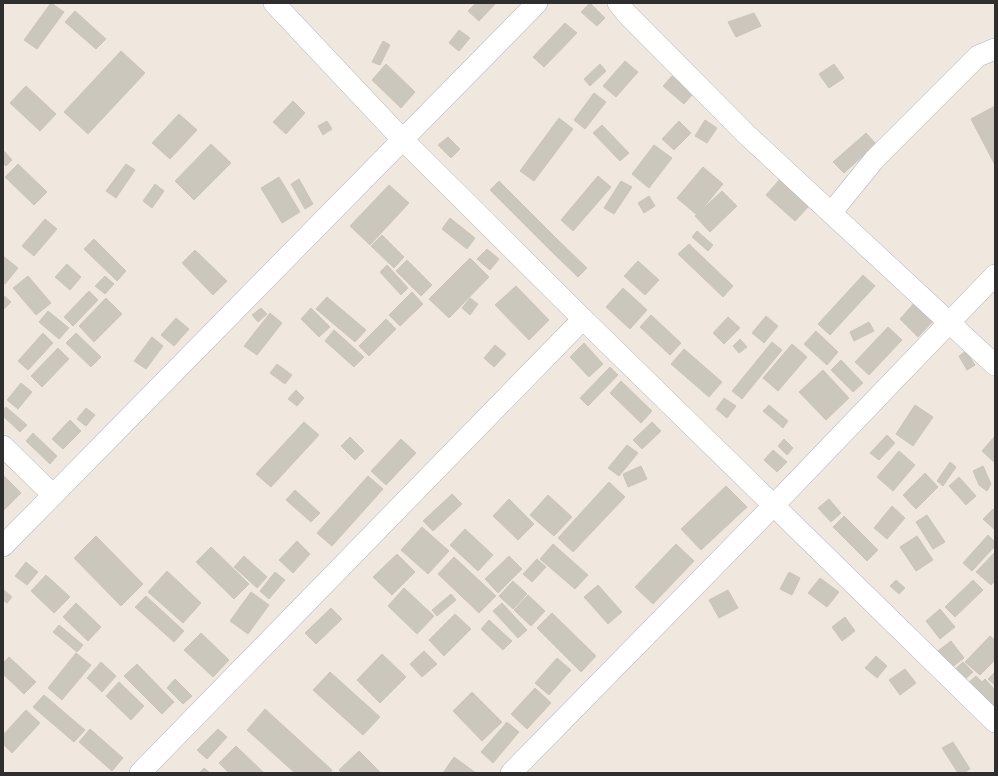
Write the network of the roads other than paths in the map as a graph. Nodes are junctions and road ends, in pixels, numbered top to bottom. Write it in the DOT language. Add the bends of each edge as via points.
graph roads {
  1 [pos="274,3"];
  2 [pos="537,3"];
  3 [pos="618,3"];
  4 [pos="995,49"];
  5 [pos="402,138"];
  6 [pos="831,213"];
  7 [pos="995,274"];
  8 [pos="583,319"];
  9 [pos="949,322"];
  10 [pos="995,365"];
  11 [pos="3,446"];
  12 [pos="53,495"];
  13 [pos="774,505"];
  14 [pos="3,546"];
  15 [pos="995,722"];
  16 [pos="140,773"];
  17 [pos="511,773"];
  1 -- 5 [label="street"];
  2 -- 5 [label="street"];
  3 -- 6 [label="street" via="747,135"];
  4 -- 6 [label="street" via="978,56 874,160"];
  5 -- 8 [label="street"];
  5 -- 12 [label="street"];
  6 -- 9 [label="street"];
  7 -- 9 [label="street"];
  8 -- 13 [label="street"];
  8 -- 16 [label="street"];
  9 -- 10 [label="street"];
  9 -- 13 [label="street"];
  11 -- 12 [label="street"];
  12 -- 14 [label="street"];
  13 -- 15 [label="street"];
  13 -- 17 [label="street"];
}
